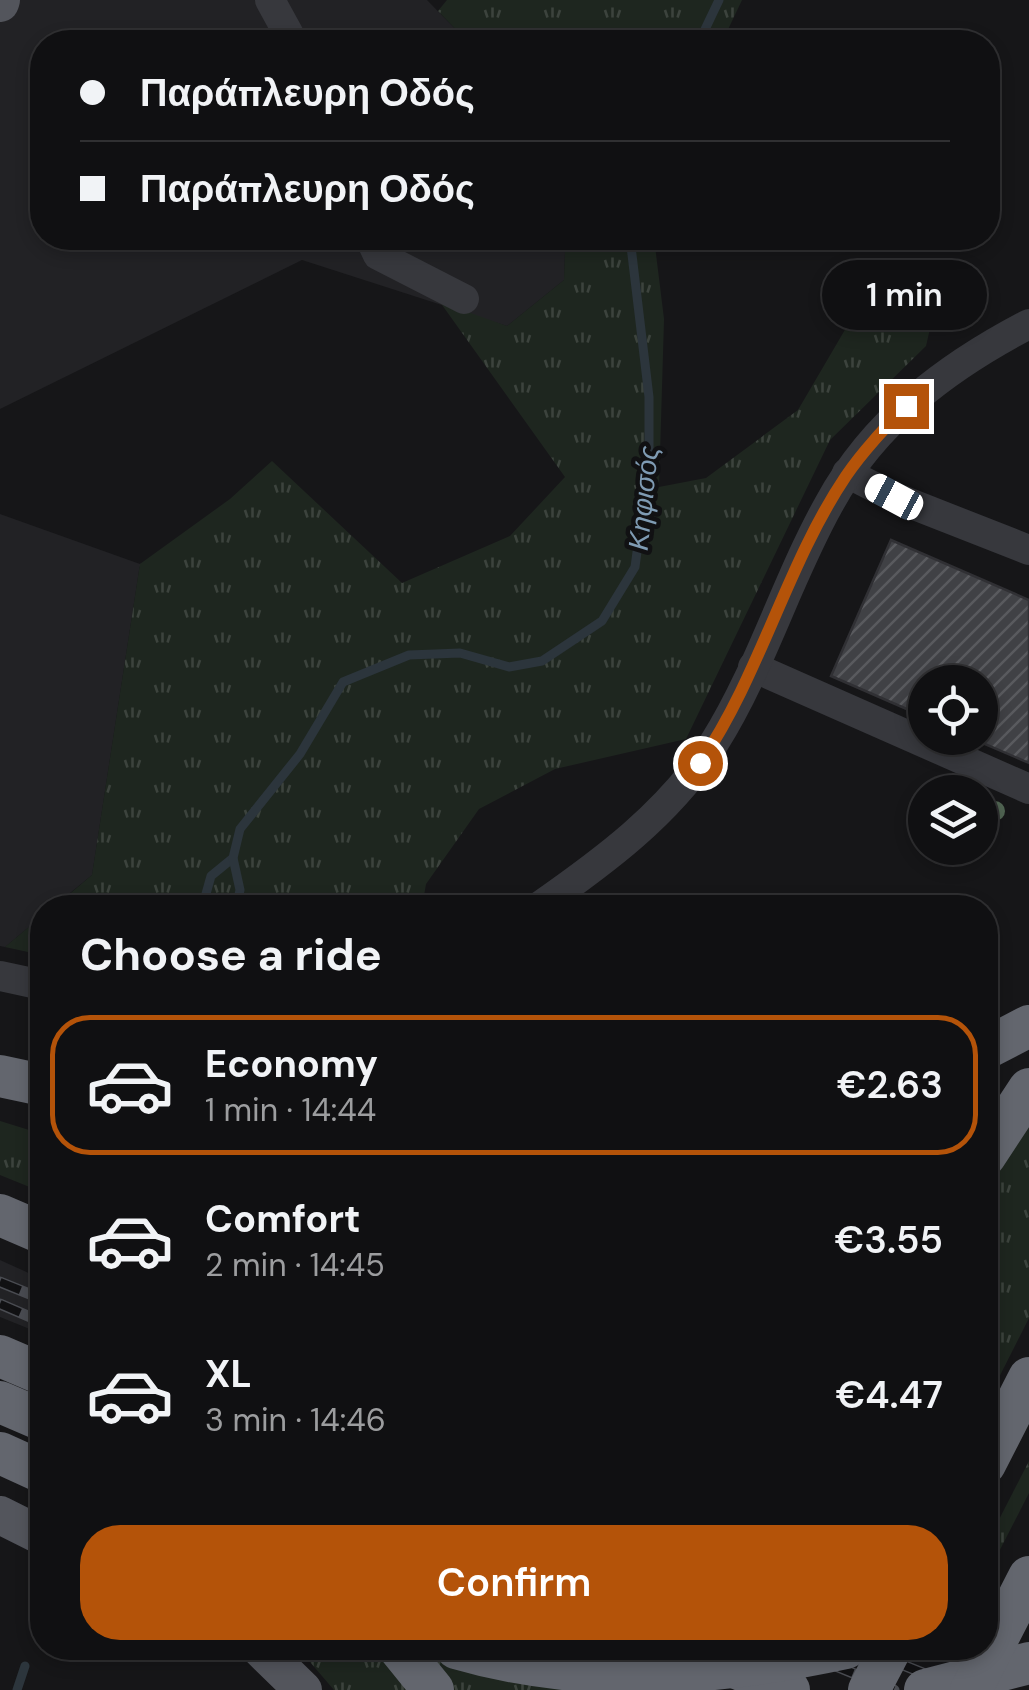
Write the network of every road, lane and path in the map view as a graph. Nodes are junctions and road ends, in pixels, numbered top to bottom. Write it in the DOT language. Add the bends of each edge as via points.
graph roads {
  1 [pos="270,0"];
  2 [pos="286,30"];
  3 [pos="376,250"];
  4 [pos="464,299"];
  5 [pos="1029,324"];
  6 [pos="848,473"];
  7 [pos="1029,550"];
  8 [pos="753,667"];
  9 [pos="1029,789"];
  10 [pos="555,895"];
  11 [pos="0,976"];
  12 [pos="30,982"];
  13 [pos="1029,1026"];
  14 [pos="998,1042"];
  15 [pos="0,1076"];
  16 [pos="30,1082"];
  17 [pos="1029,1089"];
  18 [pos="998,1136"];
  19 [pos="0,1215"];
  20 [pos="30,1227"];
  21 [pos="0,1356"];
  22 [pos="30,1369"];
  23 [pos="1029,1378"];
  24 [pos="0,1402"];
  25 [pos="30,1415"];
  26 [pos="998,1439"];
  27 [pos="0,1453"];
  28 [pos="30,1467"];
  29 [pos="0,1515"];
  30 [pos="30,1530"];
  31 [pos="1029,1580"];
  32 [pos="998,1596"];
  33 [pos="998,1621"];
  34 [pos="1029,1634"];
  35 [pos="998,1641"];
  36 [pos="272,1660"];
  37 [pos="408,1660"];
  38 [pos="517,1660"];
  39 [pos="718,1660"];
  40 [pos="767,1660"];
  41 [pos="885,1660"];
  42 [pos="905,1660"];
  43 [pos="962,1660"];
  44 [pos="988,1660"];
  45 [pos="1029,1663"];
  46 [pos="303,1690"];
  47 [pos="433,1690"];
  48 [pos="789,1690"];
  49 [pos="869,1690"];
  50 [pos="921,1690"];
  51 [pos="973,1690"];
  1 -- 2 [label="street"];
  3 -- 4 [label="street"];
  5 -- 6 [label="street" via="936,377"];
  6 -- 7 [label="street"];
  6 -- 8 [label="street"];
  8 -- 9 [label="street"];
  8 -- 10 [label="street" via="685,784"];
  11 -- 12 [label="street"];
  13 -- 14 [label="highway"];
  15 -- 16 [label="highway"];
  17 -- 18 [label="highway"];
  19 -- 20 [label="highway"];
  21 -- 22 [label="highway"];
  23 -- 26 [label="highway"];
  24 -- 25 [label="highway"];
  27 -- 28 [label="highway"];
  29 -- 30 [label="main road"];
  31 -- 32 [label="highway"];
  31 -- 35 [label="highway, bridge"];
  33 -- 34 [label="highway"];
  36 -- 46 [label="main road"];
  37 -- 47 [label="highway"];
  38 -- 40 [label="highway, bridge" via="675,1674"];
  39 -- 48 [label="highway"];
  41 -- 49 [label="highway, bridge"];
  42 -- 50 [label="highway"];
  43 -- 51 [label="highway"];
  44 -- 51 [label="highway, bridge"];
  45 -- 50 [label="highway, bridge"];
}
